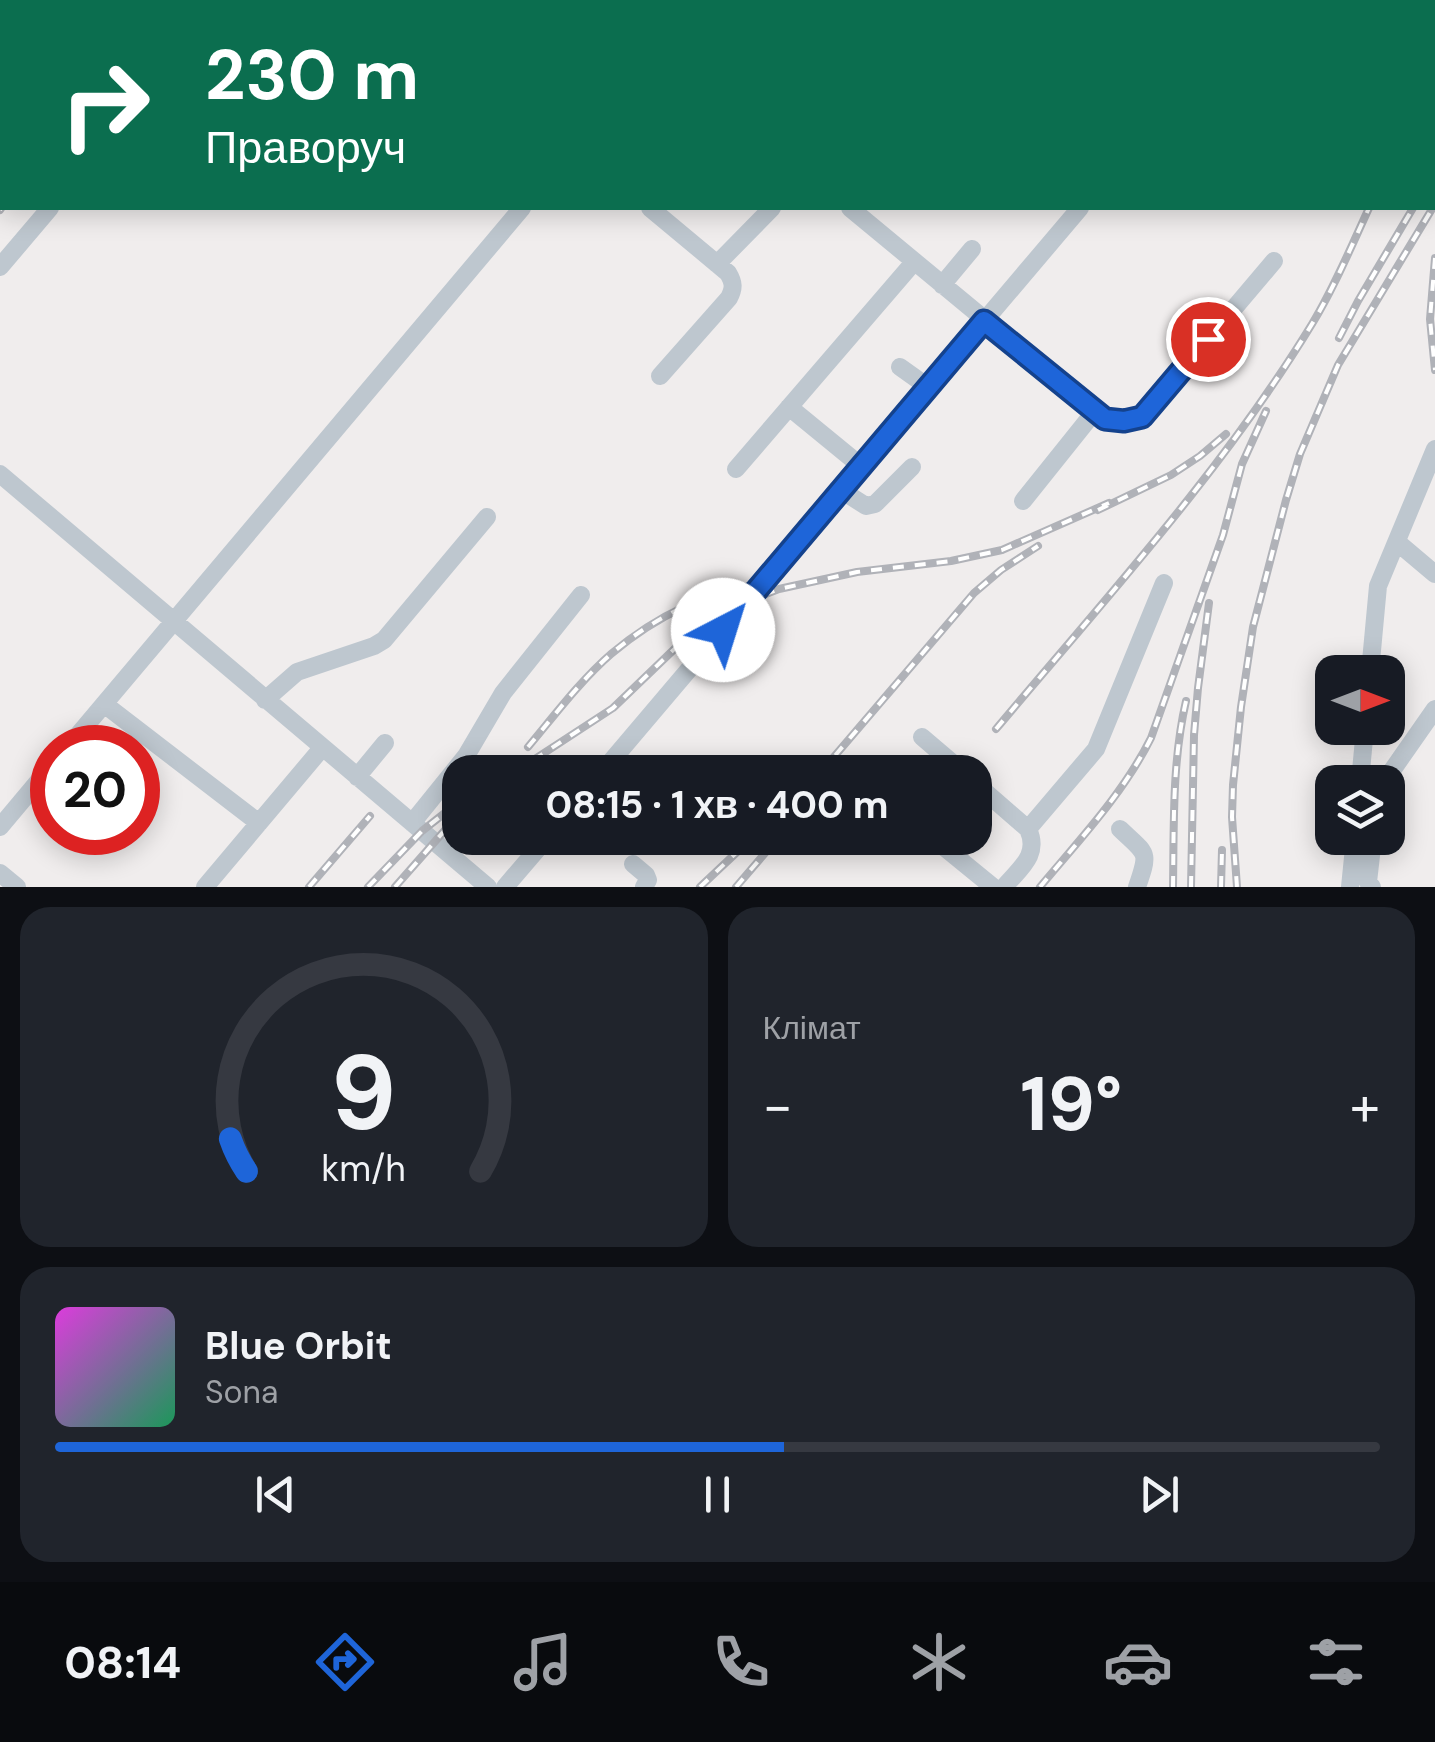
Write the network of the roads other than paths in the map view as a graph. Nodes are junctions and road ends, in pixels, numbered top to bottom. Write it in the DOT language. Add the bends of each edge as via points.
graph roads {
  1 [pos="48,210"];
  2 [pos="520,210"];
  3 [pos="652,210"];
  4 [pos="770,210"];
  5 [pos="852,210"];
  6 [pos="1078,210"];
  7 [pos="972,249"];
  8 [pos="1274,261"];
  9 [pos="914,262"];
  10 [pos="717,264"];
  11 [pos="0,267"];
  12 [pos="942,285"];
  13 [pos="984,321"];
  14 [pos="900,367"];
  15 [pos="660,376"];
  16 [pos="928,388"];
  17 [pos="789,407"];
  18 [pos="1095,411"];
  19 [pos="1435,449"];
  20 [pos="861,466"];
  21 [pos="912,467"];
  22 [pos="736,469"];
  23 [pos="0,474"];
  24 [pos="841,490"];
  25 [pos="1024,501"];
  26 [pos="487,517"];
  27 [pos="1397,542"];
  28 [pos="1435,574"];
  29 [pos="1164,583"];
  30 [pos="581,596"];
  31 [pos="174,623"];
  32 [pos="1372,655"];
  33 [pos="265,700"];
  34 [pos="104,704"];
  35 [pos="1435,709"];
  36 [pos="86,725"];
  37 [pos="922,736"];
  38 [pos="385,743"];
  39 [pos="322,748"];
  40 [pos="616,755"];
  41 [pos="944,755"];
  42 [pos="1396,765"];
  43 [pos="358,777"];
  44 [pos="30,791"];
  45 [pos="992,798"];
  46 [pos="258,823"];
  47 [pos="412,823"];
  48 [pos="0,826"];
  49 [pos="1028,829"];
  50 [pos="1120,829"];
  51 [pos="532,855"];
  52 [pos="954,855"];
  53 [pos="1353,855"];
  54 [pos="1370,855"];
  55 [pos="633,864"];
  56 [pos="0,873"];
  57 [pos="17,887"];
  58 [pos="205,887"];
  59 [pos="488,887"];
  60 [pos="505,887"];
  61 [pos="644,887"];
  62 [pos="993,887"];
  63 [pos="1004,887"];
  64 [pos="1137,887"];
  65 [pos="1350,887"];
  66 [pos="1372,887"];
  1 -- 11 [label="lane"];
  2 -- 31 [label="lane"];
  3 -- 10 [label="lane"];
  4 -- 10 [label="lane"];
  5 -- 9 [label="lane"];
  6 -- 13 [label="lane"];
  7 -- 12 [label="lane"];
  8 -- 18 [label="lane" via="1142,417 1105,419"];
  9 -- 12 [label="lane"];
  9 -- 17 [label="lane"];
  10 -- 15 [label="lane" via="733,281 729,298"];
  12 -- 13 [label="lane"];
  13 -- 16 [label="lane"];
  13 -- 18 [label="lane"];
  14 -- 16 [label="lane"];
  16 -- 20 [label="lane"];
  17 -- 20 [label="lane"];
  17 -- 22 [label="lane"];
  18 -- 25 [label="lane"];
  19 -- 27 [label="lane"];
  20 -- 24 [label="lane"];
  21 -- 24 [label="lane" via="876,504 866,506"];
  23 -- 31 [label="lane"];
  24 -- 40 [label="lane"];
  26 -- 33 [label="lane" via="384,640 296,672"];
  27 -- 28 [label="lane"];
  27 -- 32 [label="lane" via="1378,586"];
  29 -- 49 [label="lane" via="1096,749"];
  30 -- 47 [label="lane"];
  31 -- 33 [label="lane"];
  31 -- 34 [label="lane"];
  33 -- 39 [label="lane"];
  34 -- 36 [label="lane"];
  34 -- 46 [label="lane"];
  35 -- 42 [label="lane"];
  37 -- 41 [label="lane"];
  38 -- 43 [label="lane"];
  39 -- 43 [label="lane"];
  39 -- 46 [label="lane"];
  43 -- 47 [label="lane"];
  44 -- 48 [label="lane"];
  45 -- 49 [label="lane"];
  46 -- 58 [label="lane"];
  47 -- 59 [label="lane"];
  49 -- 63 [label="lane" via="1031,854"];
  50 -- 64 [label="lane" via="1144,852"];
  51 -- 60 [label="lane"];
  52 -- 62 [label="lane"];
  53 -- 65 [label="lane"];
  54 -- 66 [label="lane"];
  55 -- 61 [label="lane" via="646,875"];
  56 -- 57 [label="lane"];
}
